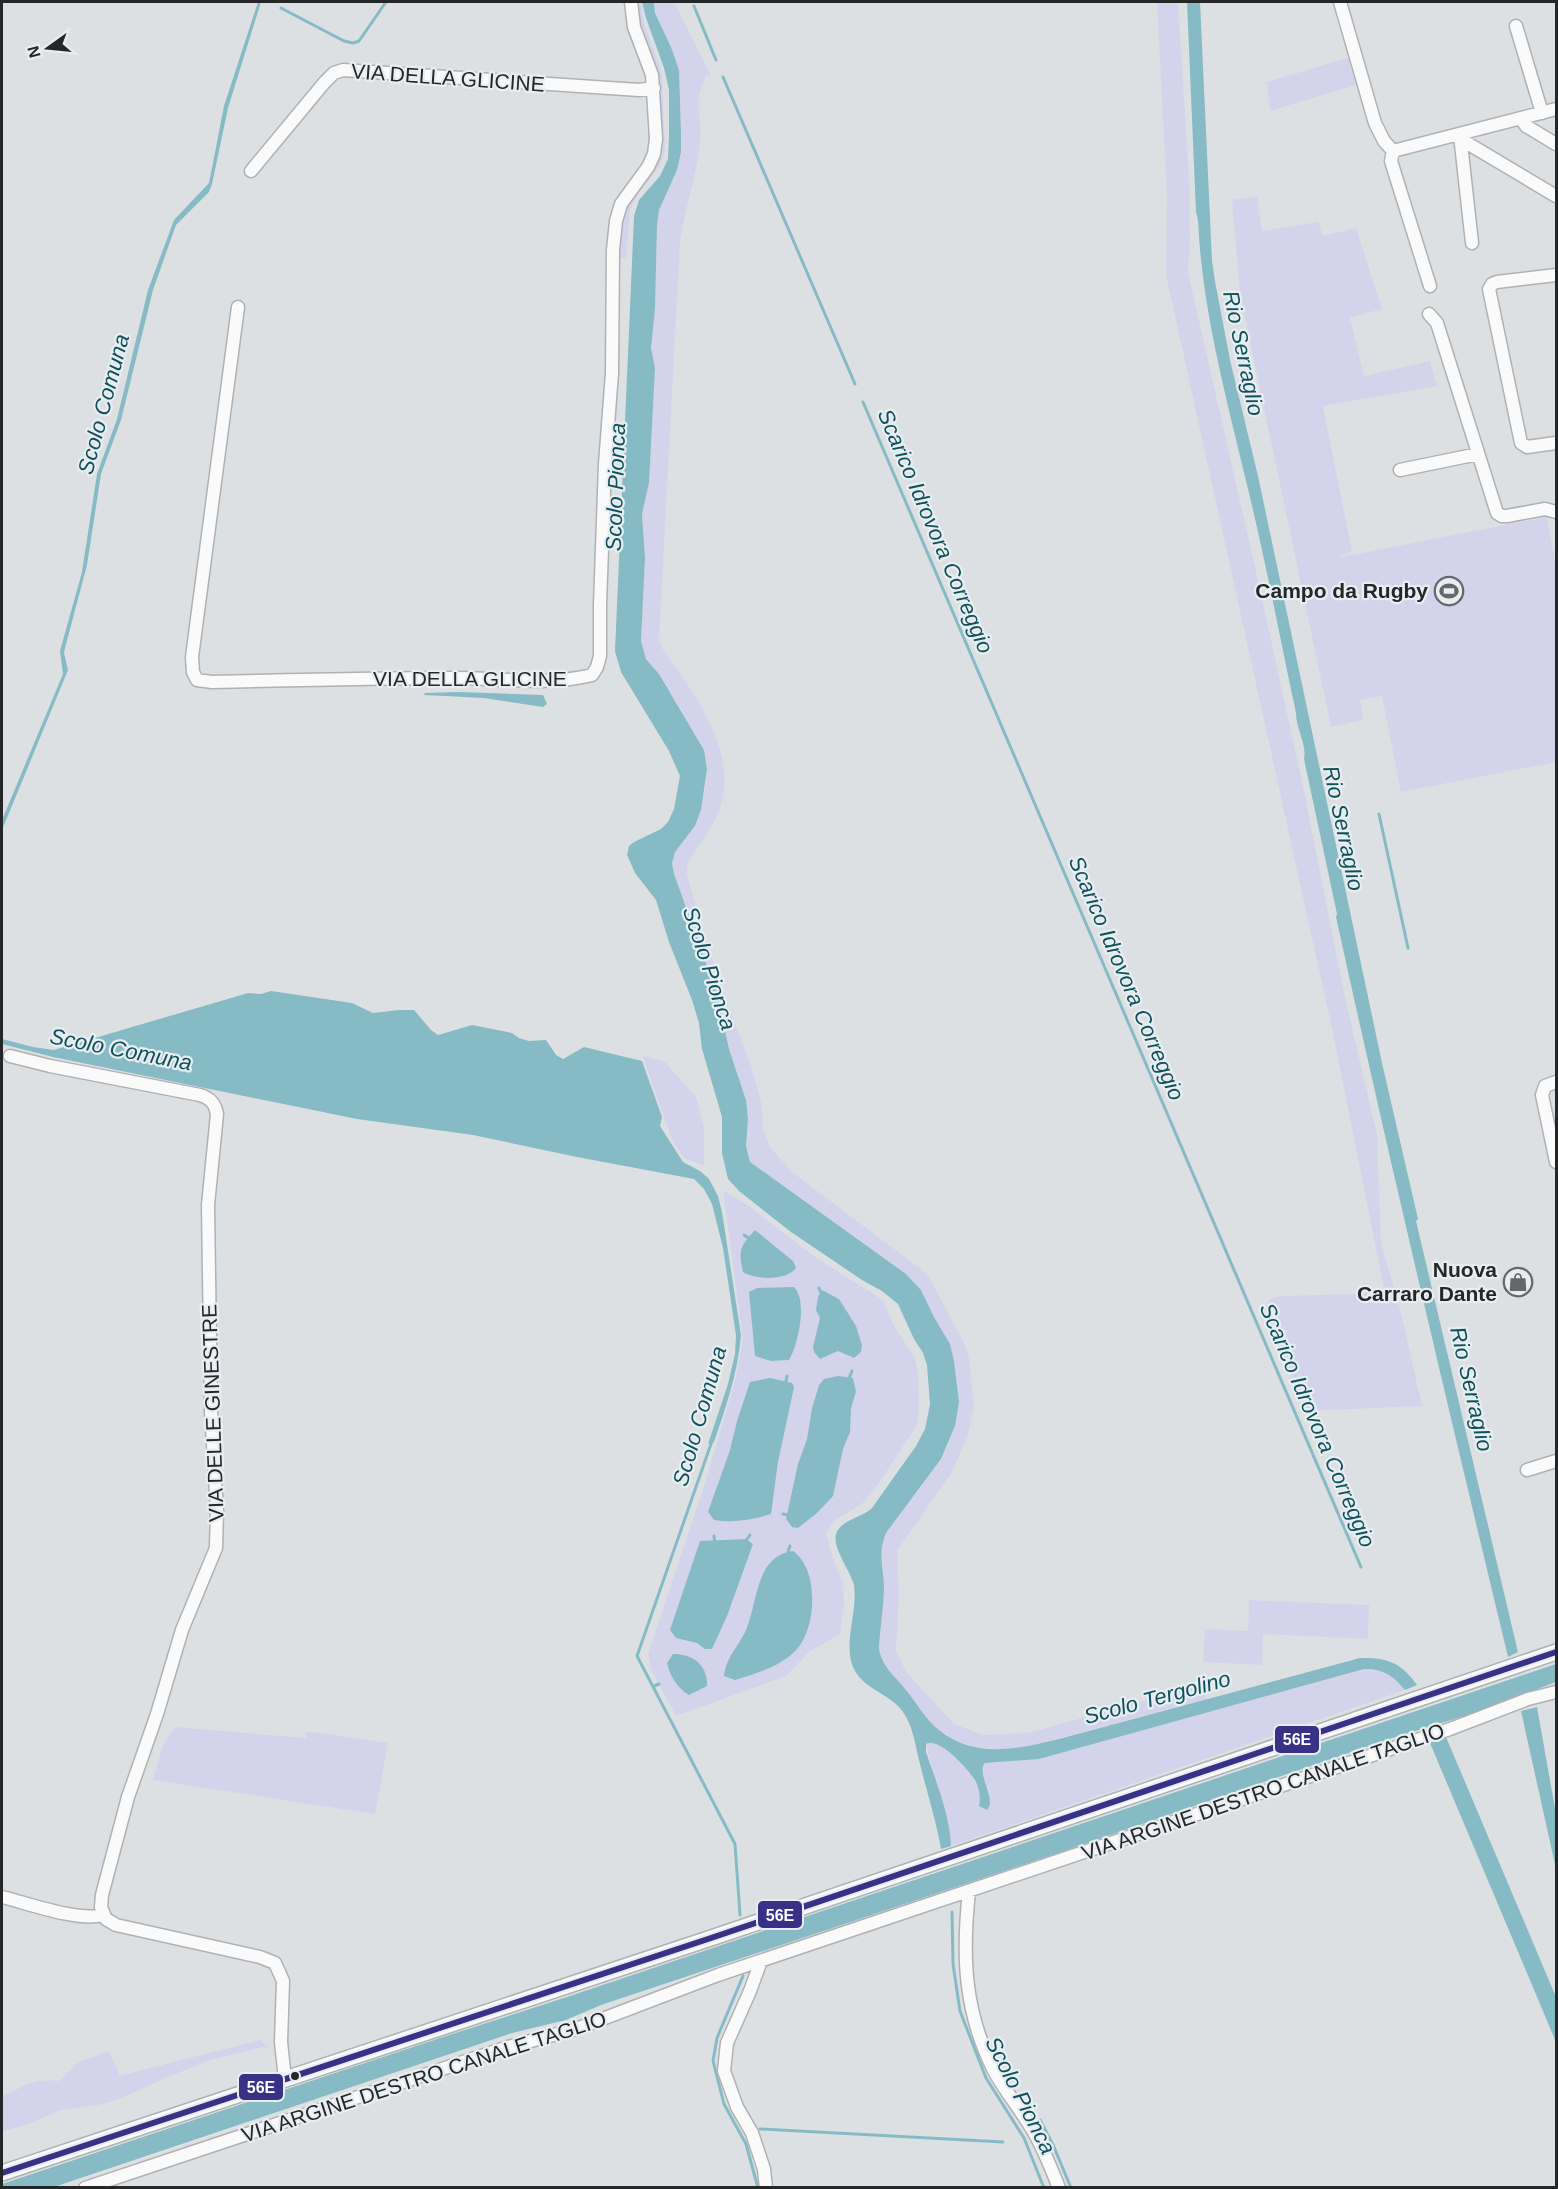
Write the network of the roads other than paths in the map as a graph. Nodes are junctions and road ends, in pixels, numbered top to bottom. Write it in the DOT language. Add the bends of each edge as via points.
graph roads {
  1 [pos="631,2"];
  2 [pos="1340,2"];
  3 [pos="1516,26"];
  4 [pos="654,88"];
  5 [pos="1557,109"];
  6 [pos="1542,113"];
  7 [pos="1521,119"];
  8 [pos="1460,135"];
  9 [pos="1557,144"];
  10 [pos="1393,151"];
  11 [pos="251,171"];
  12 [pos="1557,196"];
  13 [pos="1472,243"];
  14 [pos="1557,275"];
  15 [pos="1430,286"];
  16 [pos="238,307"];
  17 [pos="1429,314"];
  18 [pos="1557,443"];
  19 [pos="1478,454"];
  20 [pos="1400,470"];
  21 [pos="1557,512"];
  22 [pos="10,1056"];
  23 [pos="1551,1084"];
  24 [pos="1557,1162"];
  25 [pos="1557,1461"];
  26 [pos="1527,1470"];
  27 [pos="1557,1652"];
  28 [pos="1557,1692"];
  29 [pos="969,1891"];
  30 [pos="2,1897"];
  31 [pos="103,1915"];
  32 [pos="761,1961"];
  33 [pos="285,2079"];
  34 [pos="2,2173"];
  35 [pos="85,2187"];
  36 [pos="766,2187"];
  37 [pos="1059,2187"];
  1 -- 4 [label="street, VIA DELLA GLICINE" via="634,27 649,62"];
  2 -- 10 [label="street" via="1375,123"];
  3 -- 6 [label="street"];
  4 -- 11 [label="street, VIA DELLA GLICINE" via="343,70 334,73"];
  4 -- 16 [label="street, VIA DELLA GLICINE" via="654,154 621,204 616,221 600,656 592,675 543,681 197,680 192,657"];
  5 -- 6 [label="street"];
  6 -- 7 [label="street"];
  7 -- 8 [label="street"];
  7 -- 9 [label="street"];
  8 -- 10 [label="street"];
  8 -- 12 [label="street" via="1467,143"];
  8 -- 13 [label="street"];
  10 -- 15 [label="street" via="1391,161"];
  14 -- 18 [label="street" via="1497,282 1489,289 1519,438 1523,446"];
  17 -- 19 [label="street" via="1437,323"];
  19 -- 20 [label="street"];
  19 -- 21 [label="street" via="1497,513 1507,516 1545,509"];
  22 -- 31 [label="street, VIA DELLE GINESTRE" via="200,1095 212,1101 217,1114 208,1205 216,1548 182,1630 128,1797 102,1895"];
  23 -- 24 [label="street" via="1542,1095"];
  25 -- 26 [label="street"];
  27 -- 33 [label="main road"];
  28 -- 29 [label="street, VIA ARGINE DESTRO CANALE TAGLIO"];
  29 -- 32 [label="street, VIA ARGINE DESTRO CANALE TAGLIO"];
  29 -- 37 [label="street" via="965,1977 977,2025 994,2071 1033,2130"];
  30 -- 31 [label="street" via="79,1916"];
  31 -- 33 [label="street" via="116,1925 260,1957 275,1964 283,1981 280,2042"];
  32 -- 35 [label="street, VIA ARGINE DESTRO CANALE TAGLIO" via="576,2030 508,2047"];
  32 -- 36 [label="street" via="727,2043 724,2071 752,2133"];
  33 -- 34 [label="main road"];
}
